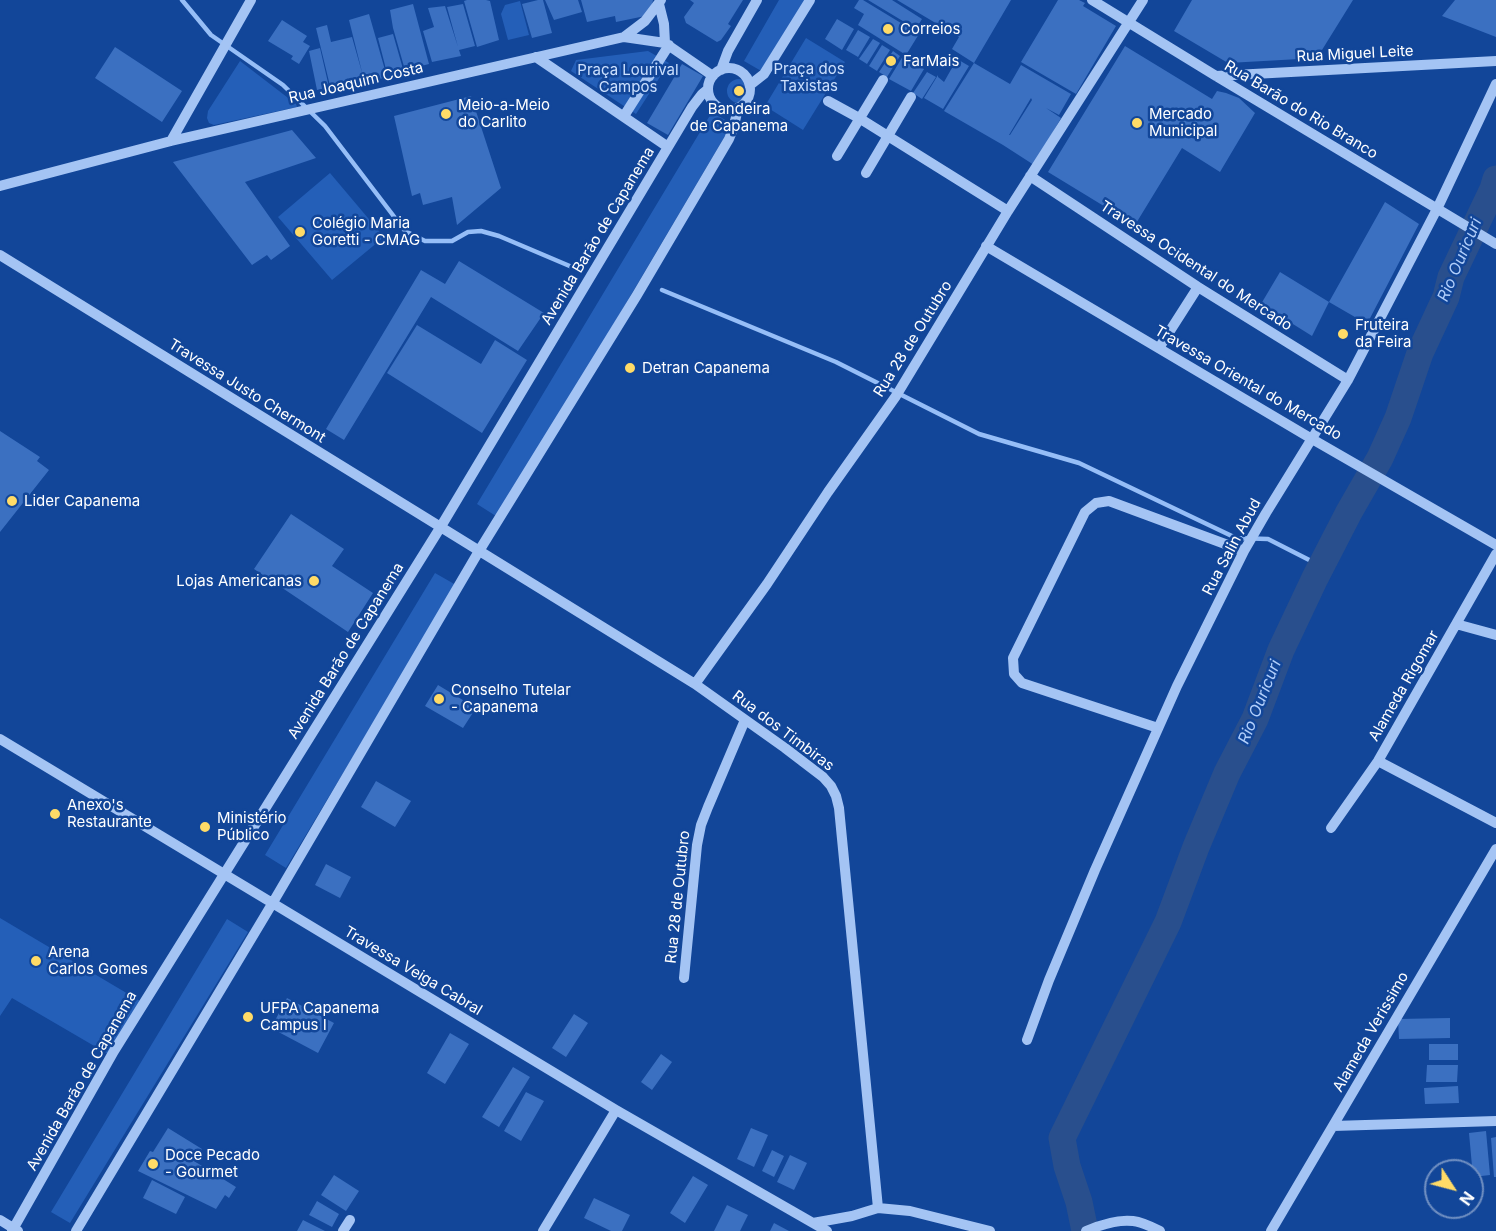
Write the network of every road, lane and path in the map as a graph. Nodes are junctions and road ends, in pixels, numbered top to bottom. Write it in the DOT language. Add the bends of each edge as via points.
graph roads {
  1 [pos="251,0"];
  2 [pos="757,0"];
  3 [pos="810,0"];
  4 [pos="1092,0"];
  5 [pos="1143,0"];
  6 [pos="660,2"];
  7 [pos="1128,23"];
  8 [pos="624,37"];
  9 [pos="667,44"];
  10 [pos="536,57"];
  11 [pos="1496,61"];
  12 [pos="717,73"];
  13 [pos="1216,76"];
  14 [pos="883,80"];
  15 [pos="1496,84"];
  16 [pos="750,85"];
  17 [pos="708,89"];
  18 [pos="911,97"];
  19 [pos="828,101"];
  20 [pos="738,109"];
  21 [pos="624,116"];
  22 [pos="860,118"];
  23 [pos="888,136"];
  24 [pos="171,141"];
  25 [pos="668,147"];
  26 [pos="837,156"];
  27 [pos="866,173"];
  28 [pos="1030,176"];
  29 [pos="0,186"];
  30 [pos="1437,209"];
  31 [pos="1008,211"];
  32 [pos="1496,244"];
  33 [pos="986,246"];
  34 [pos="0,255"];
  35 [pos="1198,287"];
  36 [pos="1159,348"];
  37 [pos="1348,380"];
  38 [pos="1311,438"];
  39 [pos="441,528"];
  40 [pos="1496,545"];
  41 [pos="1244,551"];
  42 [pos="479,552"];
  43 [pos="1496,554"];
  44 [pos="1456,624"];
  45 [pos="1496,635"];
  46 [pos="694,684"];
  47 [pos="745,720"];
  48 [pos="1158,728"];
  49 [pos="0,739"];
  50 [pos="1378,761"];
  51 [pos="1496,823"];
  52 [pos="1331,828"];
  53 [pos="1496,849"];
  54 [pos="225,874"];
  55 [pos="272,904"];
  56 [pos="684,978"];
  57 [pos="1027,1040"];
  58 [pos="615,1110"];
  59 [pos="1496,1121"];
  60 [pos="1333,1126"];
  61 [pos="878,1208"];
  62 [pos="0,1220"];
  63 [pos="350,1220"];
  64 [pos="813,1223"];
  65 [pos="14,1230"];
  66 [pos="76,1231"];
  67 [pos="344,1231"];
  68 [pos="543,1231"];
  69 [pos="827,1231"];
  70 [pos="990,1231"];
  71 [pos="1086,1231"];
  72 [pos="1160,1231"];
  73 [pos="1271,1231"];
  1 -- 24 [label="street"];
  2 -- 12 [label="street"];
  3 -- 16 [label="street" via="764,74"];
  4 -- 7 [label="street, Rua Barão do Rio Branco"];
  5 -- 7 [label="street, Rua 28 de Outubro"];
  6 -- 8 [label="street" via="645,21"];
  6 -- 9 [label="street"];
  7 -- 13 [label="street, Rua Barão do Rio Branco"];
  7 -- 28 [label="street, Rua 28 de Outubro"];
  8 -- 9 [label="street, Rua Joaquim Costa"];
  8 -- 10 [label="street, Rua Joaquim Costa"];
  9 -- 12 [label="street, Rua Joaquim Costa"];
  9 -- 21 [label="street"];
  10 -- 21 [label="street"];
  10 -- 24 [label="street, Rua Joaquim Costa"];
  11 -- 13 [label="street, Rua Miguel Leite"];
  12 -- 16 [label="street" via="736,69"];
  12 -- 17 [label="street"];
  13 -- 30 [label="street, Rua Barão do Rio Branco"];
  14 -- 22 [label="street"];
  15 -- 30 [label="street, Rua Salin Abud"];
  16 -- 20 [label="street" via="748,100"];
  17 -- 20 [label="street" via="717,107"];
  17 -- 25 [label="street, Avenida Barão de Capanema" via="697,99"];
  18 -- 23 [label="street"];
  19 -- 22 [label="street"];
  20 -- 42 [label="street" via="723,148"];
  21 -- 25 [label="street"];
  22 -- 23 [label="street"];
  22 -- 26 [label="street"];
  23 -- 27 [label="street"];
  23 -- 31 [label="street"];
  24 -- 29 [label="street, Rua Joaquim Costa"];
  25 -- 39 [label="street, Avenida Barão de Capanema"];
  28 -- 31 [label="street, Rua 28 de Outubro"];
  28 -- 35 [label="street, Travessa Ocidental do Mercado"];
  30 -- 32 [label="street, Rua Barão do Rio Branco"];
  30 -- 37 [label="street, Rua Salin Abud"];
  31 -- 33 [label="street, Rua 28 de Outubro"];
  33 -- 36 [label="street, Travessa Oriental do Mercado"];
  33 -- 46 [label="street, Rua 28 de Outubro" via="896,396"];
  34 -- 39 [label="street, Travessa Justo Chermont"];
  35 -- 36 [label="street"];
  35 -- 37 [label="street, Travessa Ocidental do Mercado"];
  36 -- 38 [label="street, Travessa Oriental do Mercado"];
  37 -- 38 [label="street, Rua Salin Abud"];
  38 -- 40 [label="street, Travessa Oriental do Mercado"];
  38 -- 41 [label="street, Rua Salin Abud"];
  39 -- 42 [label="street, Travessa Justo Chermont"];
  39 -- 54 [label="street, Avenida Barão de Capanema"];
  41 -- 48 [label="street, Rua Salin Abud"];
  41 -- 48 [label="street" via="1109,501 1096,503 1085,512 1013,658 1014,674 1022,683"];
  42 -- 46 [label="street, Rua dos Timbiras"];
  42 -- 55 [label="street"];
  43 -- 44 [label="street, Alameda Rigomar"];
  44 -- 45 [label="street"];
  44 -- 50 [label="street, Alameda Rigomar"];
  46 -- 47 [label="street, Rua dos Timbiras"];
  47 -- 56 [label="street, Rua 28 de Outubro" via="701,825"];
  47 -- 61 [label="street, Rua dos Timbiras" via="804,761 823,777 836,796"];
  48 -- 57 [label="street, Rua Salin Abud"];
  49 -- 54 [label="street, Travessa Veiga Cabral"];
  50 -- 51 [label="street"];
  50 -- 52 [label="street, Alameda Rigomar"];
  53 -- 60 [label="street, Alameda Verissimo"];
  54 -- 55 [label="street, Travessa Veiga Cabral"];
  54 -- 65 [label="street, Avenida Barão de Capanema" via="114,1051"];
  55 -- 58 [label="street, Travessa Veiga Cabral"];
  55 -- 66 [label="street"];
  58 -- 64 [label="street, Travessa Veiga Cabral"];
  58 -- 68 [label="street"];
  59 -- 60 [label="street"];
  60 -- 73 [label="street, Alameda Verissimo"];
  61 -- 64 [label="street"];
  61 -- 70 [label="street" via="910,1211"];
  62 -- 65 [label="street"];
  63 -- 67 [label="street"];
  64 -- 69 [label="street, Travessa Veiga Cabral"];
  71 -- 72 [label="street" via="1118,1221 1133,1221"];
}
